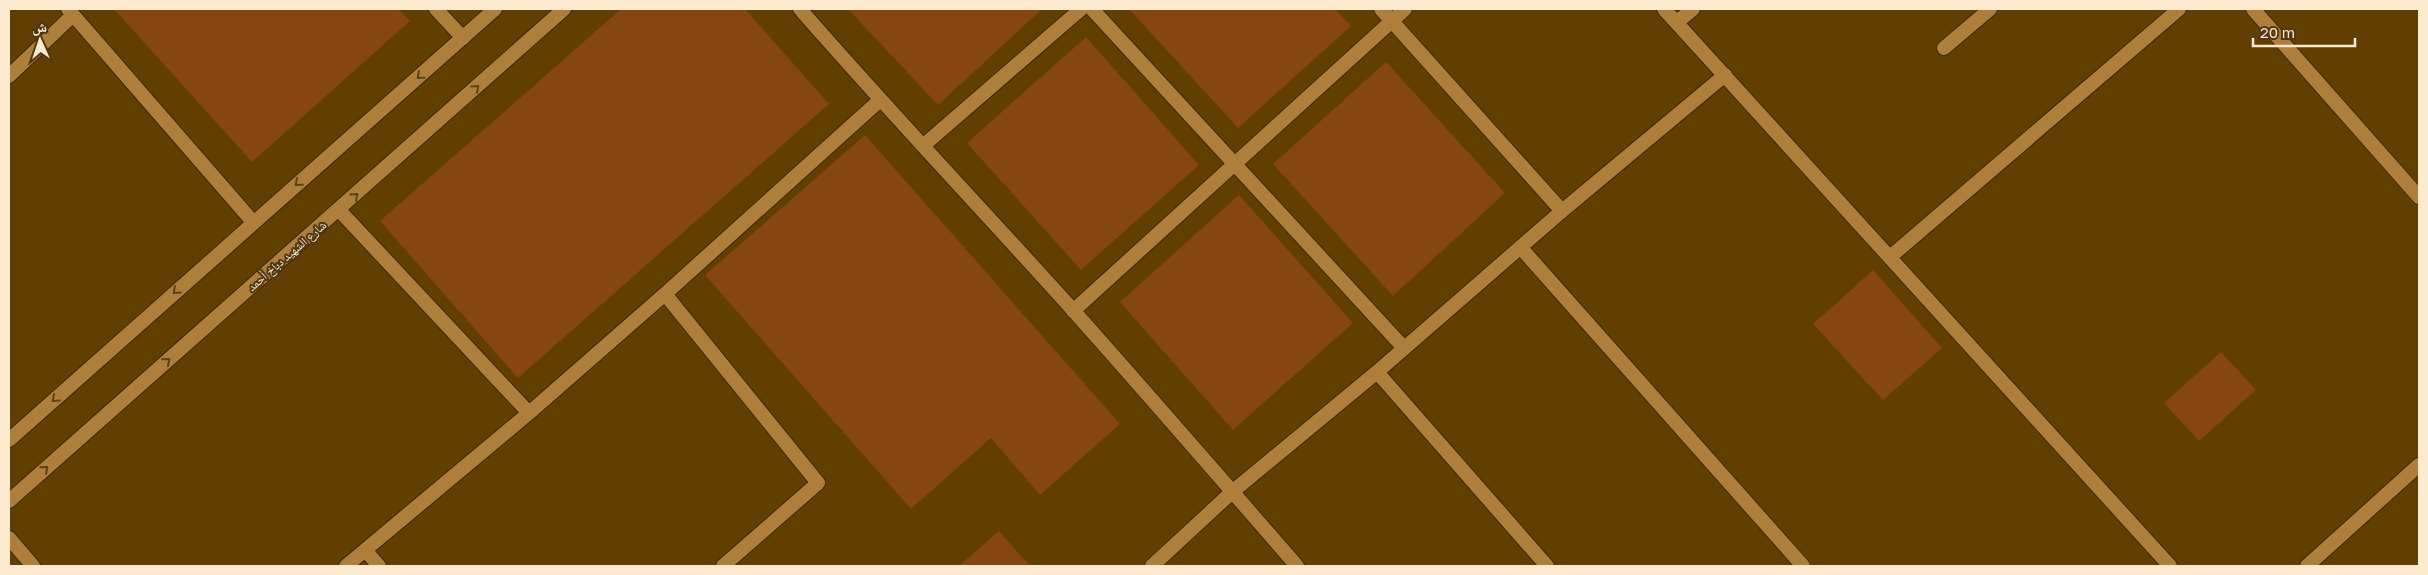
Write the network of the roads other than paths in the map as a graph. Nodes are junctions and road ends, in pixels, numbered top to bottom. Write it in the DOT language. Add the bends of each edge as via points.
graph roads {
  1 [pos="436,9"];
  2 [pos="495,9"];
  3 [pos="564,9"];
  4 [pos="800,9"];
  5 [pos="1081,9"];
  6 [pos="1092,9"];
  7 [pos="1381,9"];
  8 [pos="1405,9"];
  9 [pos="1664,9"];
  10 [pos="1693,9"];
  11 [pos="1990,9"];
  12 [pos="2179,9"];
  13 [pos="2253,9"];
  14 [pos="71,12"];
  15 [pos="1392,21"];
  16 [pos="1677,22"];
  17 [pos="463,38"];
  18 [pos="1944,48"];
  19 [pos="1726,75"];
  20 [pos="9,76"];
  21 [pos="880,100"];
  22 [pos="924,145"];
  23 [pos="1234,163"];
  24 [pos="2419,197"];
  25 [pos="339,210"];
  26 [pos="1562,211"];
  27 [pos="253,222"];
  28 [pos="1521,248"];
  29 [pos="1890,257"];
  30 [pos="665,294"];
  31 [pos="1073,311"];
  32 [pos="1404,348"];
  33 [pos="1377,372"];
  34 [pos="529,413"];
  35 [pos="9,440"];
  36 [pos="2419,465"];
  37 [pos="1232,492"];
  38 [pos="9,501"];
  39 [pos="9,538"];
  40 [pos="365,550"];
  41 [pos="32,566"];
  42 [pos="346,566"];
  43 [pos="379,566"];
  44 [pos="723,566"];
  45 [pos="1152,566"];
  46 [pos="1297,566"];
  47 [pos="1547,566"];
  48 [pos="1803,566"];
  49 [pos="2170,566"];
  50 [pos="2307,566"];
  1 -- 17 [label="street"];
  2 -- 17 [label="street"];
  25 -- 3 [label="street, شارع الشهيد دباخ أحمد, one-way"];
  4 -- 21 [label="street"];
  5 -- 22 [label="street"];
  6 -- 23 [label="street"];
  7 -- 15 [label="street"];
  8 -- 15 [label="street"];
  9 -- 16 [label="street"];
  10 -- 16 [label="street"];
  11 -- 18 [label="street"];
  12 -- 29 [label="street"];
  13 -- 24 [label="street"];
  14 -- 20 [label="street"];
  14 -- 27 [label="street"];
  15 -- 23 [label="street"];
  15 -- 26 [label="street"];
  16 -- 19 [label="street"];
  17 -- 27 [label="street, one-way"];
  19 -- 26 [label="street"];
  19 -- 29 [label="street"];
  21 -- 22 [label="street"];
  21 -- 30 [label="street"];
  22 -- 31 [label="street"];
  23 -- 31 [label="street"];
  23 -- 32 [label="street"];
  25 -- 34 [label="street"];
  38 -- 25 [label="street, شارع الشهيد دباخ أحمد, one-way"];
  26 -- 28 [label="street"];
  27 -- 35 [label="street, one-way"];
  28 -- 32 [label="street"];
  28 -- 48 [label="street"];
  29 -- 49 [label="street"];
  30 -- 34 [label="street"];
  30 -- 44 [label="street" via="818,483"];
  31 -- 37 [label="street"];
  32 -- 33 [label="street"];
  33 -- 37 [label="street"];
  33 -- 47 [label="street"];
  34 -- 40 [label="street"];
  36 -- 50 [label="street"];
  37 -- 45 [label="street"];
  37 -- 46 [label="street"];
  39 -- 41 [label="street"];
  40 -- 42 [label="street"];
  40 -- 43 [label="street"];
}
